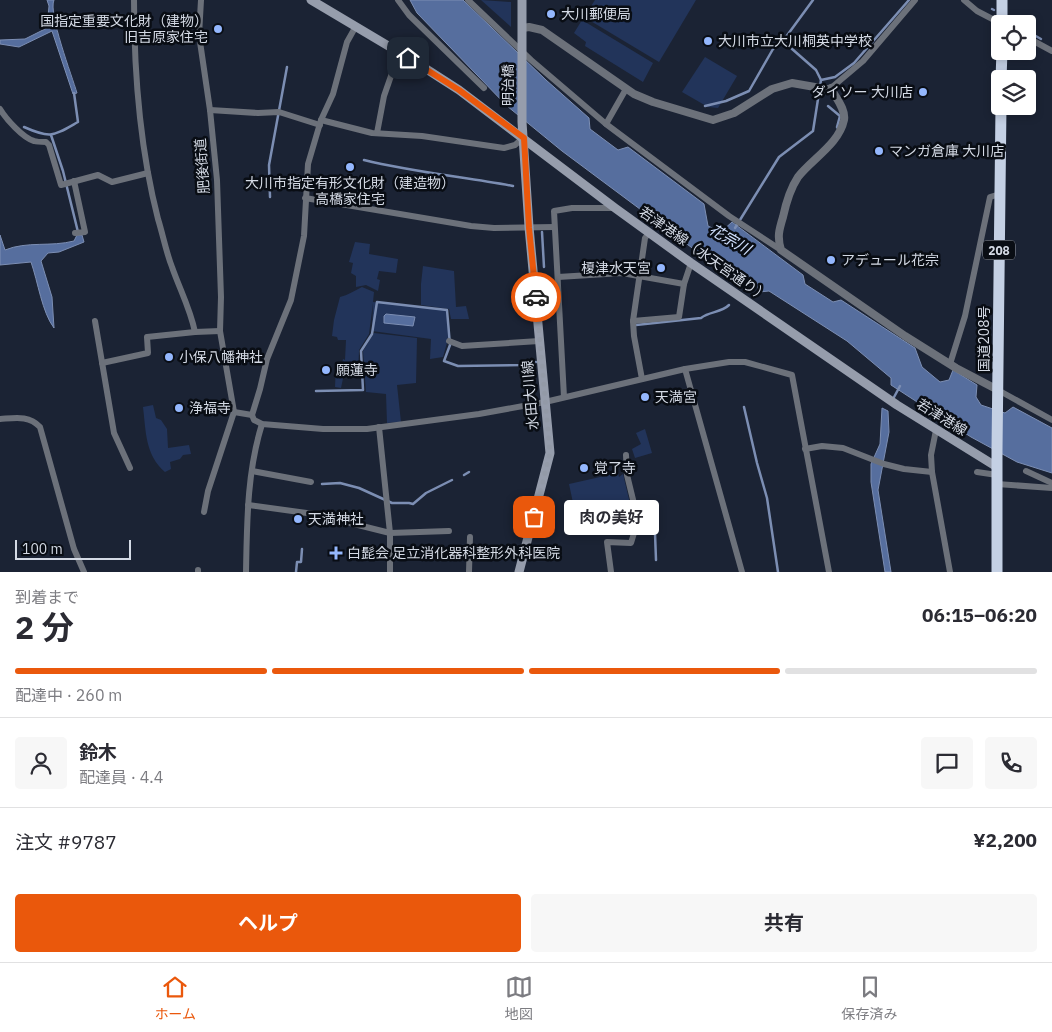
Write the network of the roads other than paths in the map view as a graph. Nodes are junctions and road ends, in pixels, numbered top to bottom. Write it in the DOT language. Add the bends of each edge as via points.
graph roads {
  1 [pos="134,0"];
  2 [pos="201,0"];
  3 [pos="311,0"];
  4 [pos="398,0"];
  5 [pos="468,0"];
  6 [pos="522,0"];
  7 [pos="914,0"];
  8 [pos="964,0"];
  9 [pos="1002,0"];
  10 [pos="1002,15"];
  11 [pos="991,18"];
  12 [pos="356,26"];
  13 [pos="523,28"];
  14 [pos="1036,42"];
  15 [pos="1052,51"];
  16 [pos="399,53"];
  17 [pos="484,88"];
  18 [pos="626,89"];
  19 [pos="831,89"];
  20 [pos="0,109"];
  21 [pos="210,110"];
  22 [pos="1001,115"];
  23 [pos="522,122"];
  24 [pos="321,123"];
  25 [pos="606,124"];
  26 [pos="376,133"];
  27 [pos="524,138"];
  28 [pos="148,173"];
  29 [pos="72,182"];
  30 [pos="1000,194"];
  31 [pos="305,198"];
  32 [pos="615,208"];
  33 [pos="554,227"];
  34 [pos="529,228"];
  35 [pos="77,233"];
  36 [pos="649,233"];
  37 [pos="781,250"];
  38 [pos="692,263"];
  39 [pos="640,275"];
  40 [pos="558,277"];
  41 [pos="684,284"];
  42 [pos="558,285"];
  43 [pos="536,289"];
  44 [pos="633,320"];
  45 [pos="95,321"];
  46 [pos="220,331"];
  47 [pos="195,332"];
  48 [pos="449,341"];
  49 [pos="539,341"];
  50 [pos="102,363"];
  51 [pos="950,364"];
  52 [pos="685,369"];
  53 [pos="642,379"];
  54 [pos="873,388"];
  55 [pos="998,392"];
  56 [pos="564,397"];
  57 [pos="545,402"];
  58 [pos="234,412"];
  59 [pos="252,415"];
  60 [pos="0,419"];
  61 [pos="1052,420"];
  62 [pos="262,424"];
  63 [pos="379,427"];
  64 [pos="936,430"];
  65 [pos="805,449"];
  66 [pos="626,455"];
  67 [pos="130,468"];
  68 [pos="252,471"];
  69 [pos="1026,471"];
  70 [pos="932,472"];
  71 [pos="977,472"];
  72 [pos="997,475"];
  73 [pos="311,482"];
  74 [pos="1052,483"];
  75 [pos="1052,488"];
  76 [pos="248,505"];
  77 [pos="204,512"];
  78 [pos="449,531"];
  79 [pos="390,533"];
  80 [pos="470,537"];
  81 [pos="84,572"];
  82 [pos="246,572"];
  83 [pos="390,572"];
  84 [pos="469,572"];
  85 [pos="519,572"];
  86 [pos="611,572"];
  87 [pos="742,572"];
  88 [pos="829,572"];
  89 [pos="950,572"];
  90 [pos="997,572"];
  1 -- 28 [label="street"];
  2 -- 21 [label="street, 肥後街道" via="199,35"];
  3 -- 12 [label="main road, 若津港線（水天宮通り）"];
  4 -- 17 [label="street" via="409,15"];
  5 -- 25 [label="street" via="531,60"];
  6 -- 13 [label="main road"];
  7 -- 19 [label="street" via="863,61"];
  8 -- 11 [label="street"];
  9 -- 10 [label="highway"];
  12 -- 16 [label="main road, 若津港線（水天宮通り）"];
  12 -- 24 [label="street" via="347,42 333,94"];
  13 -- 18 [label="street" via="542,30"];
  13 -- 23 [label="main road, 明治橋"];
  14 -- 15 [label="street"];
  16 -- 26 [label="street" via="384,96"];
  16 -- 27 [label="main road, 若津港線（水天宮通り）" via="459,90"];
  18 -- 19 [label="street" via="653,102 713,120 734,113 772,89 792,83"];
  18 -- 25 [label="street"];
  19 -- 37 [label="street" via="844,119 834,138 798,177 788,197 777,237"];
  20 -- 29 [label="street" via="25,136 49,145 61,185"];
  21 -- 24 [label="street" via="278,112"];
  21 -- 46 [label="street, 肥後街道" via="217,180"];
  22 -- 30 [label="highway, 国道208号 / 208"];
  23 -- 27 [label="main road, 水田大川線"];
  24 -- 26 [label="street"];
  24 -- 31 [label="street" via="308,164"];
  25 -- 37 [label="street"];
  26 -- 27 [label="street" via="504,148"];
  27 -- 32 [label="main road, 若津港線（水天宮通り）"];
  27 -- 34 [label="main road, 水田大川線"];
  28 -- 29 [label="street" via="112,182 98,175"];
  28 -- 47 [label="street" via="171,266 190,310"];
  29 -- 35 [label="street" via="85,232"];
  30 -- 51 [label="street" via="990,197 965,316"];
  30 -- 55 [label="highway, 国道208号 / 208"];
  31 -- 34 [label="street" via="471,226"];
  31 -- 59 [label="street" via="304,236 291,300 267,359"];
  32 -- 33 [label="street" via="554,210"];
  32 -- 36 [label="main road, 若津港線（水天宮通り）"];
  33 -- 34 [label="street"];
  33 -- 40 [label="street"];
  34 -- 43 [label="main road, 水田大川線"];
  36 -- 38 [label="main road, 若津港線（水天宮通り）"];
  36 -- 39 [label="street" via="645,238"];
  37 -- 51 [label="street"];
  38 -- 41 [label="street"];
  38 -- 54 [label="main road, 若津港線（水天宮通り）"];
  39 -- 40 [label="street" via="622,272"];
  39 -- 41 [label="street"];
  39 -- 44 [label="street"];
  40 -- 42 [label="street"];
  41 -- 44 [label="street" via="679,317"];
  42 -- 43 [label="street"];
  42 -- 56 [label="street"];
  43 -- 49 [label="main road, 水田大川線"];
  44 -- 53 [label="street"];
  45 -- 50 [label="street"];
  46 -- 47 [label="street"];
  46 -- 58 [label="street, 肥後街道"];
  47 -- 50 [label="street" via="147,337 148,353"];
  48 -- 49 [label="street" via="462,346"];
  49 -- 57 [label="main road, 水田大川線"];
  50 -- 67 [label="street" via="114,433"];
  51 -- 55 [label="street"];
  52 -- 53 [label="street"];
  52 -- 65 [label="street" via="745,362 792,375"];
  52 -- 87 [label="street"];
  53 -- 56 [label="street"];
  54 -- 64 [label="main road, 若津港線"];
  55 -- 61 [label="street"];
  55 -- 72 [label="highway, 国道208号 / 208"];
  56 -- 57 [label="street"];
  57 -- 63 [label="street"];
  57 -- 85 [label="main road, 水田大川線" via="550,453"];
  58 -- 59 [label="street"];
  58 -- 77 [label="street"];
  59 -- 62 [label="street"];
  60 -- 81 [label="street" via="22,418 40,426 74,549"];
  62 -- 63 [label="street" via="323,430"];
  62 -- 68 [label="street"];
  63 -- 79 [label="street"];
  64 -- 70 [label="street" via="931,455"];
  64 -- 72 [label="main road, 若津港線"];
  65 -- 70 [label="street" via="822,446 843,448 883,464"];
  65 -- 88 [label="street"];
  66 -- 86 [label="street" via="627,475 638,520 630,543 608,542"];
  68 -- 73 [label="street"];
  68 -- 76 [label="street"];
  69 -- 74 [label="street"];
  70 -- 89 [label="street"];
  71 -- 72 [label="street"];
  72 -- 75 [label="street"];
  72 -- 90 [label="highway, 国道208号 / 208"];
  76 -- 79 [label="street" via="314,514"];
  76 -- 82 [label="street"];
  78 -- 79 [label="street"];
  79 -- 83 [label="street"];
  80 -- 84 [label="street"];
}
